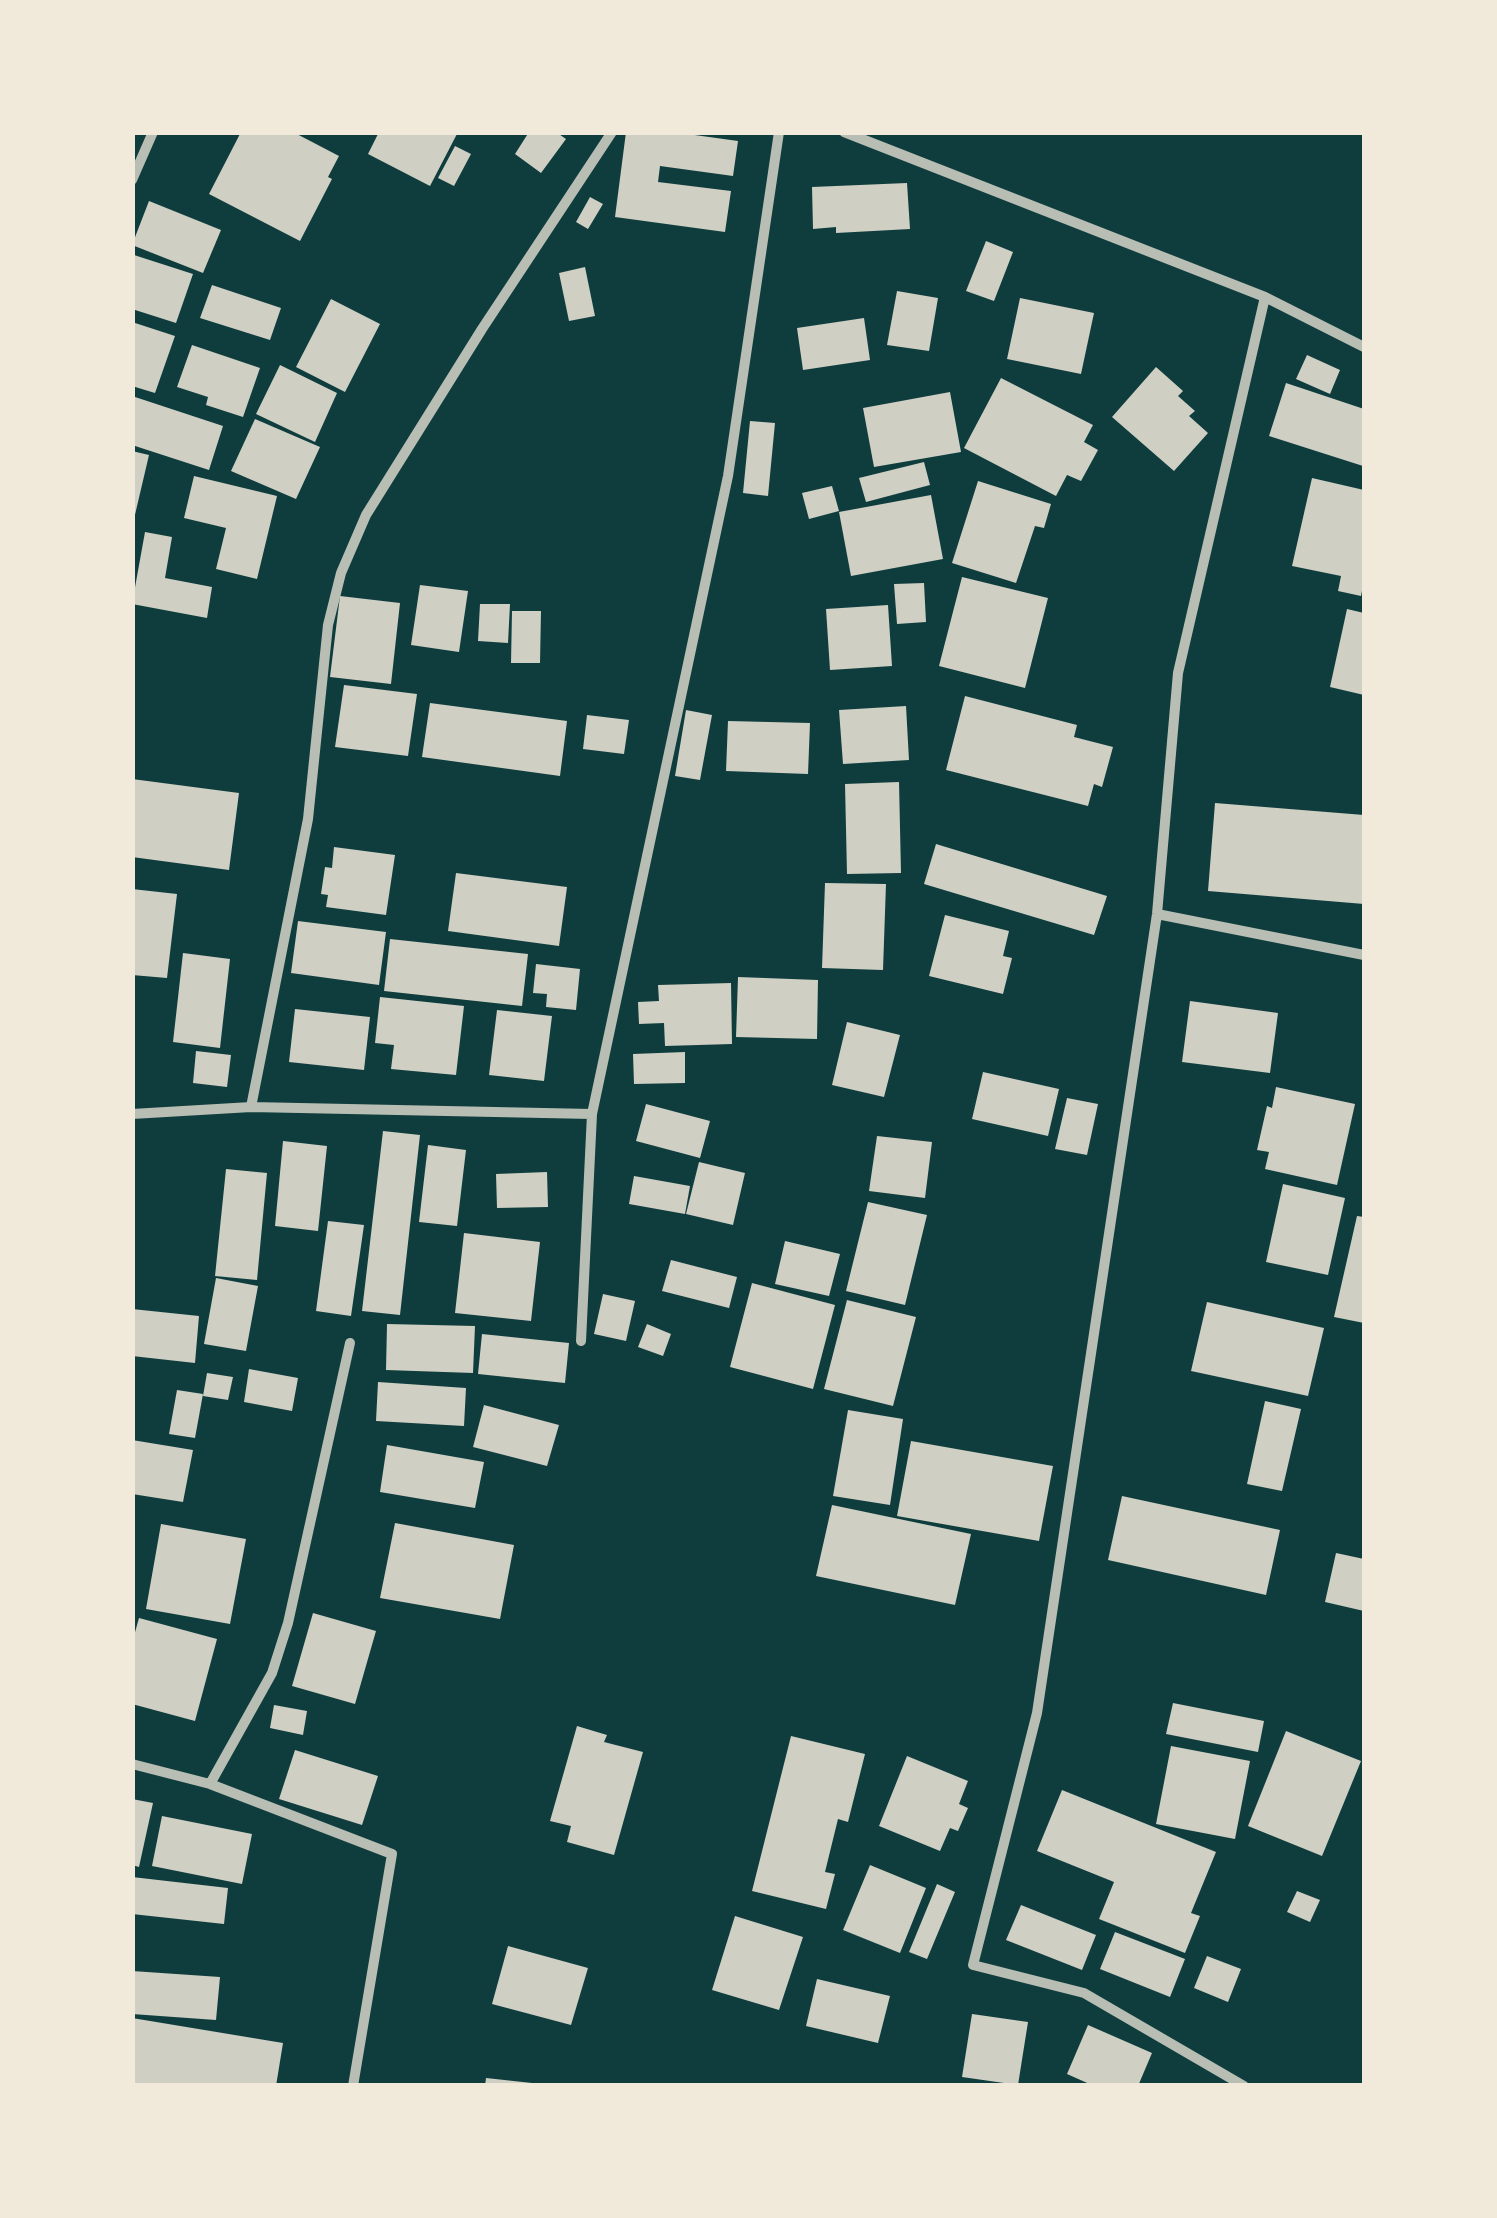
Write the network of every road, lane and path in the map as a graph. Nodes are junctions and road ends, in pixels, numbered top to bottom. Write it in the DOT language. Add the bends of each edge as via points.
graph roads {
  1 [pos="152,132"];
  2 [pos="612,132"];
  3 [pos="779,132"];
  4 [pos="844,132"];
  5 [pos="132,180"];
  6 [pos="1265,297"];
  7 [pos="1364,347"];
  8 [pos="1158,914"];
  9 [pos="1364,956"];
  10 [pos="252,1107"];
  11 [pos="132,1114"];
  12 [pos="592,1114"];
  13 [pos="581,1341"];
  14 [pos="350,1343"];
  15 [pos="132,1764"];
  16 [pos="210,1784"];
  17 [pos="353,2086"];
  18 [pos="1244,2086"];
  1 -- 5 [label="street"];
  2 -- 10 [label="street" via="366,515 341,573 328,625 308,819"];
  3 -- 12 [label="street" via="728,476"];
  4 -- 6 [label="street"];
  6 -- 7 [label="street"];
  6 -- 8 [label="street" via="1178,673"];
  8 -- 9 [label="street"];
  8 -- 18 [label="street" via="1037,1713 973,1965 1084,1993"];
  10 -- 11 [label="street"];
  10 -- 12 [label="street"];
  12 -- 13 [label="street"];
  14 -- 16 [label="street" via="288,1623 272,1673"];
  15 -- 16 [label="street"];
  16 -- 17 [label="street" via="392,1854"];
}
